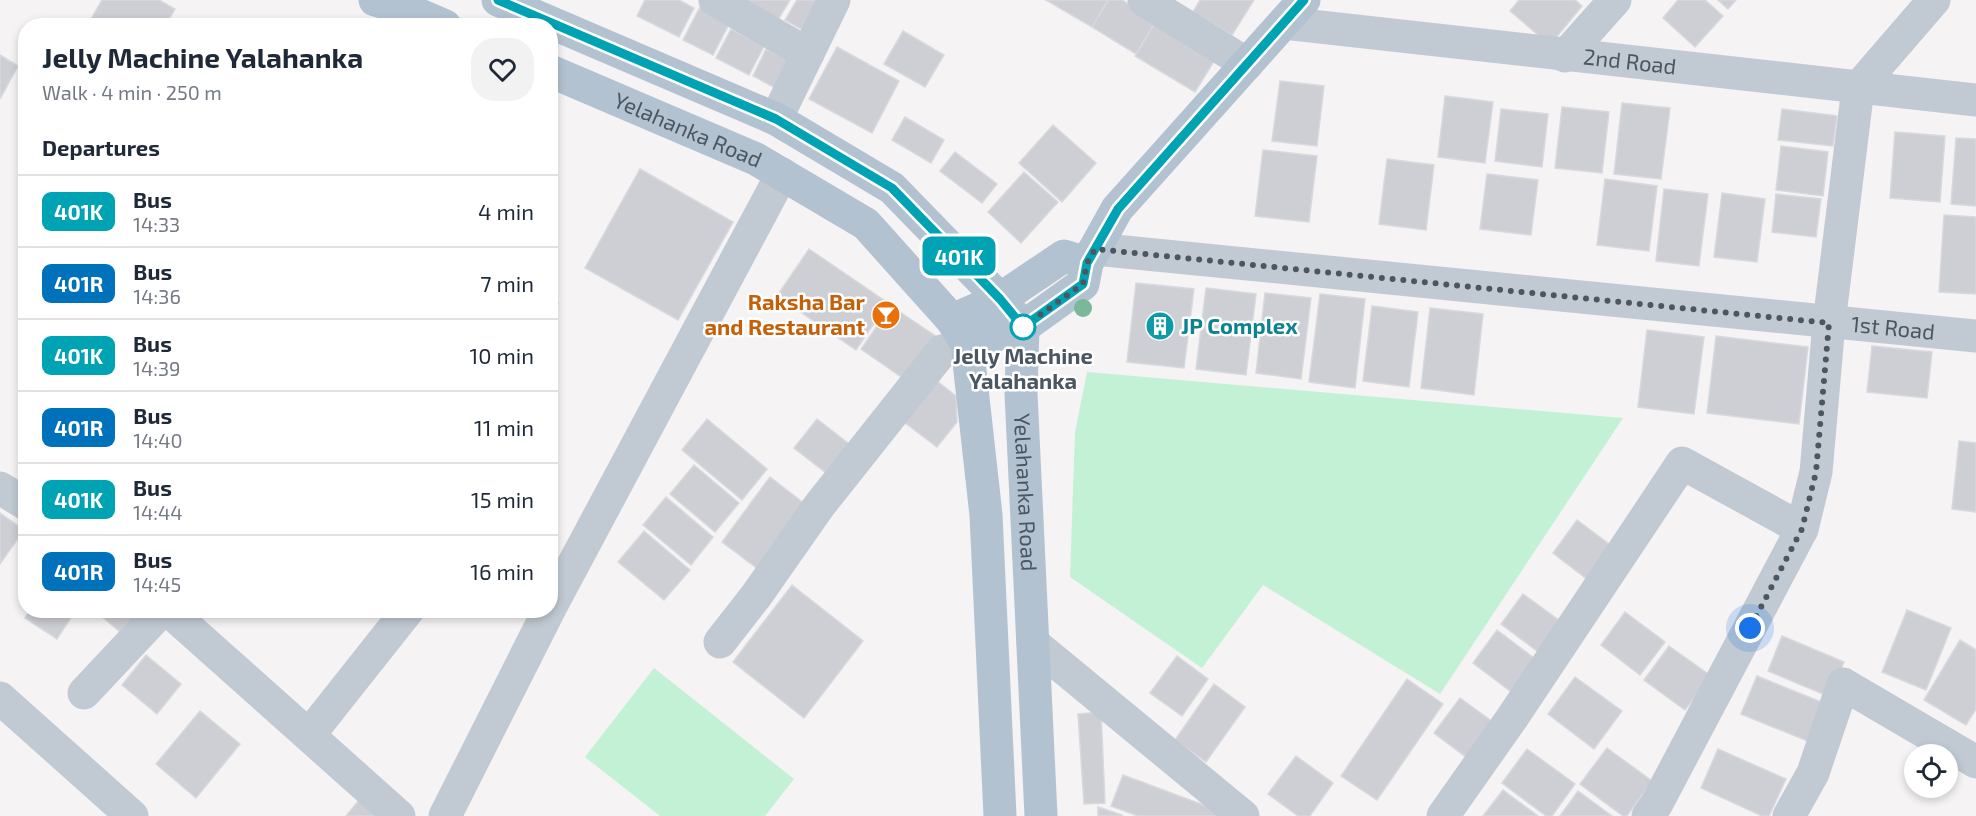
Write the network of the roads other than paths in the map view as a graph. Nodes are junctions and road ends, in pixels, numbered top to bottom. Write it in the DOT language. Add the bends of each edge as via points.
graph roads {
  1 [pos="375,0"];
  2 [pos="498,0"];
  3 [pos="714,0"];
  4 [pos="834,0"];
  5 [pos="1144,0"];
  6 [pos="1615,0"];
  7 [pos="1934,0"];
  8 [pos="1294,12"];
  9 [pos="427,18"];
  10 [pos="540,18"];
  11 [pos="558,26"];
  12 [pos="808,54"];
  13 [pos="1565,56"];
  14 [pos="1247,64"];
  15 [pos="558,74"];
  16 [pos="1858,88"];
  17 [pos="1976,100"];
  18 [pos="776,119"];
  19 [pos="782,174"];
  20 [pos="1091,256"];
  21 [pos="1000,299"];
  22 [pos="1829,323"];
  23 [pos="1023,327"];
  24 [pos="1976,336"];
  25 [pos="954,338"];
  26 [pos="0,488"];
  27 [pos="18,499"];
  28 [pos="1802,529"];
  29 [pos="558,591"];
  30 [pos="154,618"];
  31 [pos="177,618"];
  32 [pos="402,618"];
  33 [pos="544,618"];
  34 [pos="720,642"];
  35 [pos="1033,643"];
  36 [pos="84,693"];
  37 [pos="0,698"];
  38 [pos="309,735"];
  39 [pos="1976,762"];
  40 [pos="132,816"];
  41 [pos="399,816"];
  42 [pos="445,816"];
  43 [pos="1000,816"];
  44 [pos="1041,816"];
  45 [pos="1242,816"];
  46 [pos="1443,816"];
  47 [pos="1648,816"];
  48 [pos="1789,816"];
  1 -- 9 [label="main road"];
  2 -- 10 [label="main road, Yelahanka Road"];
  3 -- 12 [label="street"];
  4 -- 12 [label="street"];
  5 -- 14 [label="street"];
  6 -- 13 [label="street"];
  7 -- 16 [label="street"];
  8 -- 13 [label="street, 2nd Road"];
  8 -- 14 [label="main road"];
  11 -- 18 [label="main road, Yelahanka Road"];
  12 -- 18 [label="street"];
  13 -- 16 [label="street, 2nd Road"];
  14 -- 20 [label="main road" via="1118,209"];
  15 -- 19 [label="main road, Yelahanka Road" via="756,159"];
  16 -- 17 [label="street, 2nd Road"];
  16 -- 22 [label="street"];
  18 -- 21 [label="main road, Yelahanka Road" via="892,188"];
  19 -- 25 [label="main road, Yelahanka Road" via="866,224"];
  19 -- 29 [label="street"];
  20 -- 21 [label="main road" via="1065,256"];
  20 -- 22 [label="street, 1st Road"];
  20 -- 23 [label="main road" via="1083,284"];
  21 -- 23 [label="main road, Yelahanka Road"];
  21 -- 25 [label="main road"];
  22 -- 24 [label="street, 1st Road"];
  22 -- 28 [label="street" via="1816,472"];
  23 -- 25 [label="main road"];
  23 -- 35 [label="main road, Yelahanka Road" via="1021,393"];
  25 -- 34 [label="street" via="819,506"];
  25 -- 43 [label="main road, Yelahanka Road" via="986,515"];
  26 -- 27 [label="street"];
  28 -- 46 [label="street" via="1682,463"];
  28 -- 47 [label="street"];
  30 -- 36 [label="street"];
  31 -- 38 [label="street"];
  32 -- 38 [label="street"];
  33 -- 42 [label="street"];
  35 -- 44 [label="main road, Yelahanka Road"];
  35 -- 45 [label="street"];
  37 -- 40 [label="street"];
  38 -- 41 [label="street"];
  39 -- 48 [label="street" via="1843,684 1812,773"];
}
